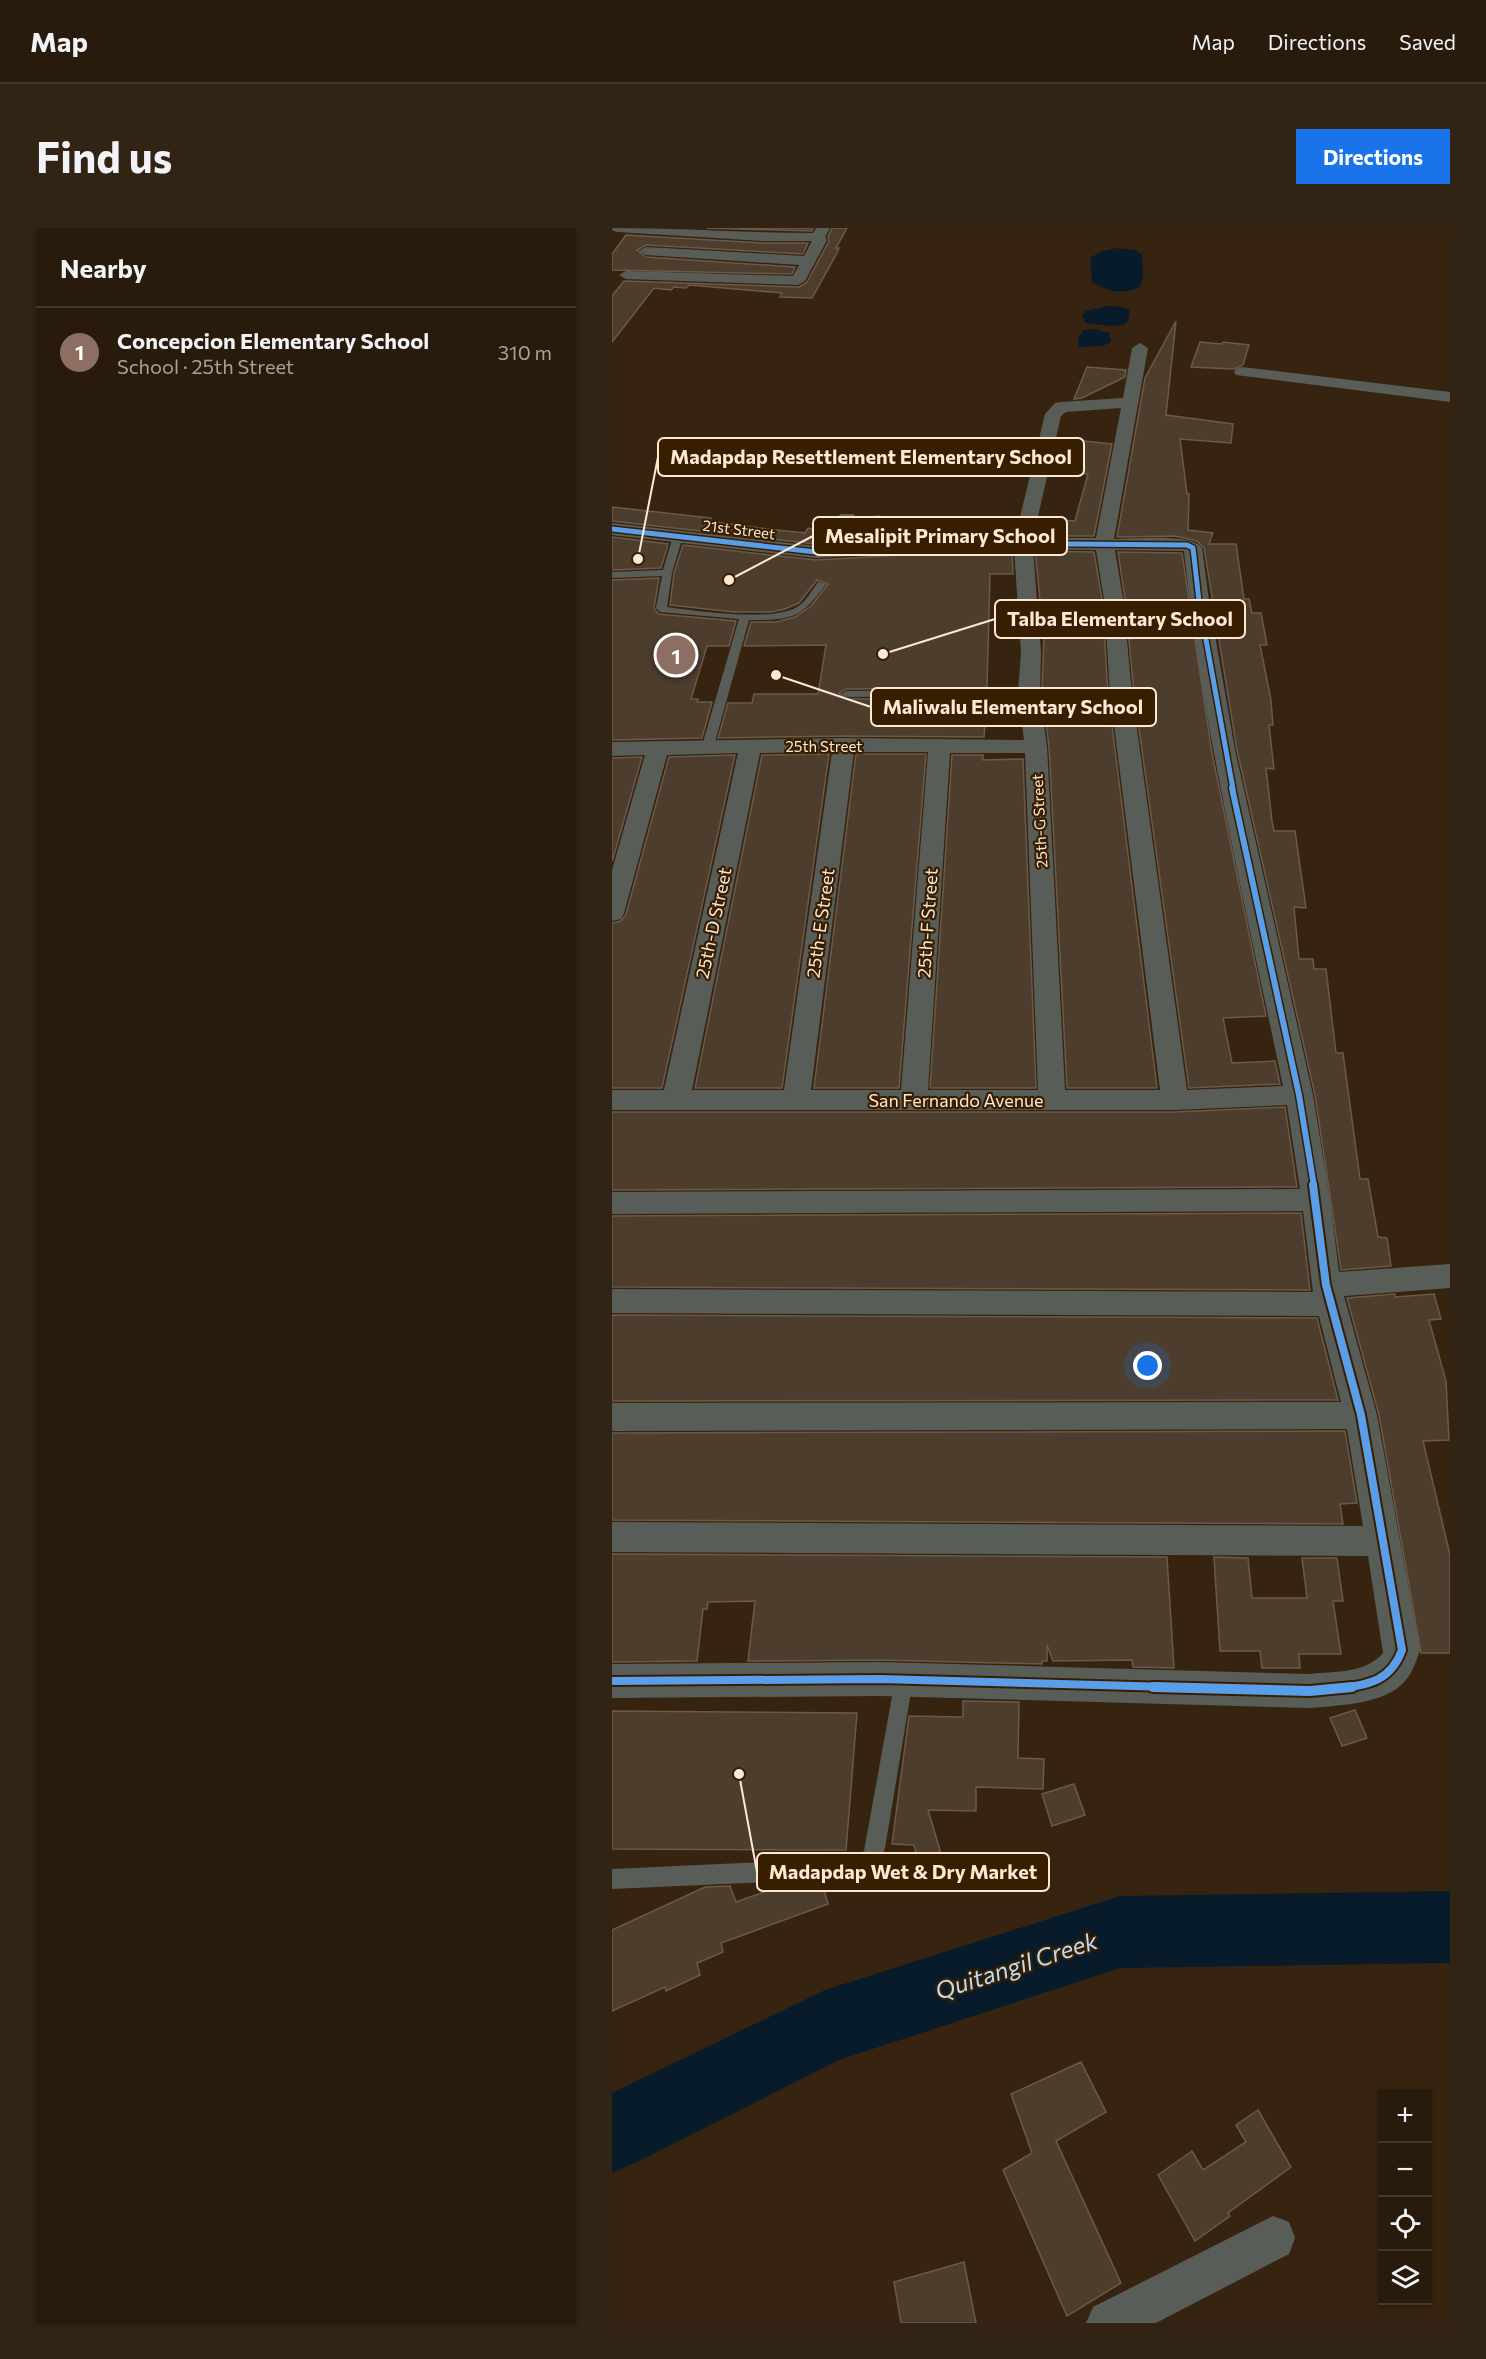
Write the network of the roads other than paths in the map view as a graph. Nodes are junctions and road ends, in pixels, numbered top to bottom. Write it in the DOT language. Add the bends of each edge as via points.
graph roads {
  1 [pos="618,228"];
  2 [pos="666,230"];
  3 [pos="720,231"];
  4 [pos="765,232"];
  5 [pos="821,232"];
  6 [pos="646,251"];
  7 [pos="807,261"];
  8 [pos="1140,348"];
  9 [pos="1242,372"];
  10 [pos="1450,398"];
  11 [pos="1130,402"];
  12 [pos="847,518"];
  13 [pos="612,529"];
  14 [pos="678,536"];
  15 [pos="1023,543"];
  16 [pos="1104,544"];
  17 [pos="857,550"];
  18 [pos="667,573"];
  19 [pos="612,574"];
  20 [pos="821,584"];
  21 [pos="745,615"];
  22 [pos="1029,693"];
  23 [pos="846,694"];
  24 [pos="844,745"];
  25 [pos="939,746"];
  26 [pos="750,747"];
  27 [pos="1036,747"];
  28 [pos="707,748"];
  29 [pos="612,749"];
  30 [pos="658,749"];
  31 [pos="612,913"];
  32 [pos="1299,1095"];
  33 [pos="612,1100"];
  34 [pos="676,1100"];
  35 [pos="1052,1100"];
  36 [pos="1175,1100"];
  37 [pos="796,1101"];
  38 [pos="914,1101"];
  39 [pos="1316,1200"];
  40 [pos="612,1203"];
  41 [pos="1450,1276"];
  42 [pos="1329,1294"];
  43 [pos="612,1301"];
  44 [pos="1361,1415"];
  45 [pos="612,1417"];
  46 [pos="612,1537"];
  47 [pos="1382,1541"];
  48 [pos="904,1680"];
  49 [pos="612,1681"];
  50 [pos="612,1879"];
  51 [pos="1273,2238"];
  52 [pos="1109,2323"];
  1 -- 2 [label="street"];
  2 -- 3 [label="street"];
  2 -- 6 [label="street"];
  3 -- 4 [label="street"];
  4 -- 5 [label="street"];
  5 -- 7 [label="street"];
  6 -- 7 [label="street"];
  6 -- 7 [label="street" via="622,279 798,281"];
  8 -- 11 [label="street"];
  9 -- 10 [label="street"];
  11 -- 15 [label="street, 25th-G Street" via="1069,406 1053,414"];
  11 -- 16 [label="street"];
  12 -- 17 [label="street"];
  13 -- 14 [label="street, 21st Street"];
  14 -- 17 [label="street, 21st Street" via="816,552"];
  14 -- 18 [label="lane"];
  15 -- 16 [label="street, 21st Street"];
  15 -- 17 [label="street, 21st Street"];
  15 -- 22 [label="street, 25th-G Street" via="1031,652"];
  16 -- 32 [label="street, 21st Street" via="1193,548 1224,750"];
  16 -- 36 [label="street" via="1111,568 1121,692"];
  18 -- 19 [label="lane"];
  18 -- 21 [label="lane" via="661,608 664,610"];
  20 -- 21 [label="lane" via="802,609 788,615"];
  21 -- 28 [label="lane"];
  22 -- 23 [label="lane"];
  22 -- 27 [label="street, 25th-G Street"];
  24 -- 25 [label="street, 25th Street"];
  24 -- 26 [label="street, 25th Street"];
  24 -- 37 [label="street, 25th-E Street"];
  25 -- 27 [label="street, 25th Street"];
  25 -- 38 [label="street, 25th-F Street"];
  26 -- 28 [label="street, 25th Street"];
  26 -- 34 [label="street, 25th-D Street"];
  27 -- 35 [label="street, 25th-G Street"];
  28 -- 30 [label="street, 25th Street"];
  29 -- 30 [label="street, 25th Street"];
  30 -- 31 [label="street"];
  32 -- 36 [label="street, San Fernando Avenue"];
  32 -- 39 [label="street"];
  33 -- 34 [label="street, San Fernando Avenue"];
  34 -- 37 [label="street, San Fernando Avenue"];
  35 -- 36 [label="street, San Fernando Avenue"];
  35 -- 38 [label="street, San Fernando Avenue"];
  37 -- 38 [label="street, San Fernando Avenue"];
  39 -- 40 [label="street"];
  39 -- 42 [label="street"];
  41 -- 42 [label="street"];
  42 -- 43 [label="street"];
  42 -- 44 [label="street"];
  44 -- 45 [label="street"];
  44 -- 47 [label="street"];
  46 -- 47 [label="street"];
  47 -- 48 [label="street" via="1402,1650 1400,1659 1385,1677 1368,1684 1310,1691"];
  48 -- 49 [label="street"];
  48 -- 50 [label="lane" via="871,1858 856,1868"];
  51 -- 52 [label="street"];
}
